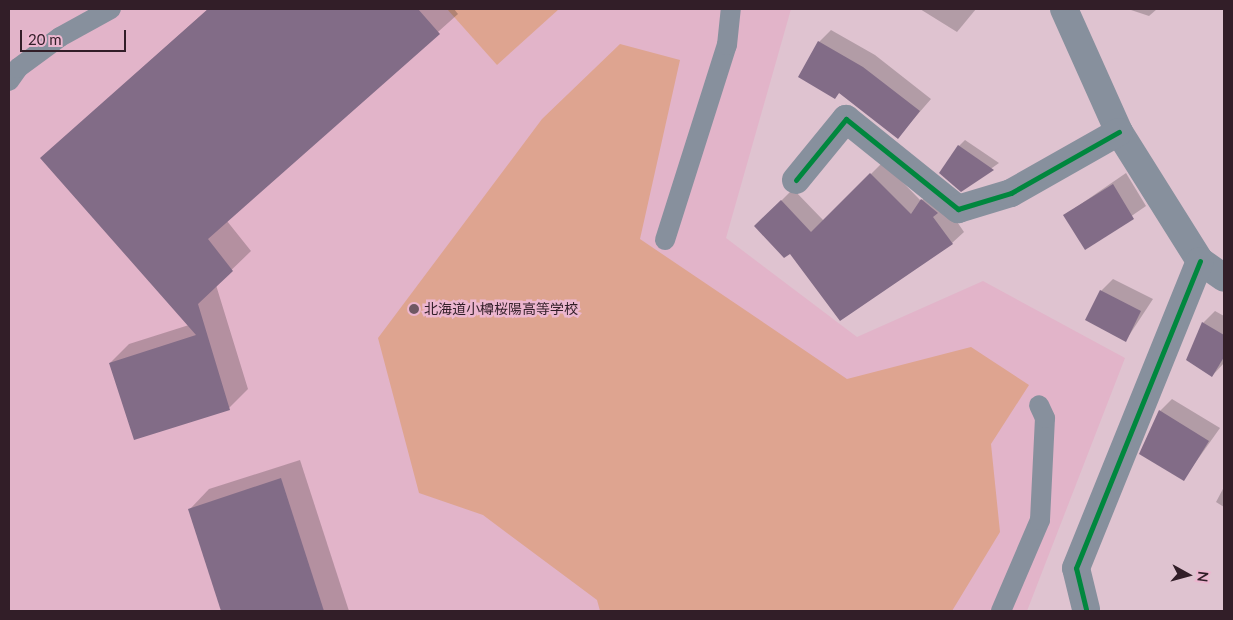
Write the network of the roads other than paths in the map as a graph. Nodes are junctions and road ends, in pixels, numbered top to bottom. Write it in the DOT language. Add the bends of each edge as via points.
graph roads {
  1 [pos="111,9"];
  2 [pos="731,9"];
  3 [pos="1064,9"];
  4 [pos="9,80"];
  5 [pos="1119,132"];
  6 [pos="796,180"];
  7 [pos="665,240"];
  8 [pos="1200,261"];
  9 [pos="1224,278"];
  10 [pos="1039,405"];
  11 [pos="1086,609"];
  12 [pos="1001,611"];
  1 -- 4 [label="lane" via="60,37 18,68"];
  2 -- 7 [label="lane" via="728,44"];
  3 -- 5 [label="street"];
  5 -- 6 [label="street" via="1011,193 958,209 846,119"];
  5 -- 8 [label="street"];
  8 -- 9 [label="street"];
  8 -- 11 [label="street" via="1076,568"];
  10 -- 12 [label="lane" via="1045,418 1040,520"];
}
